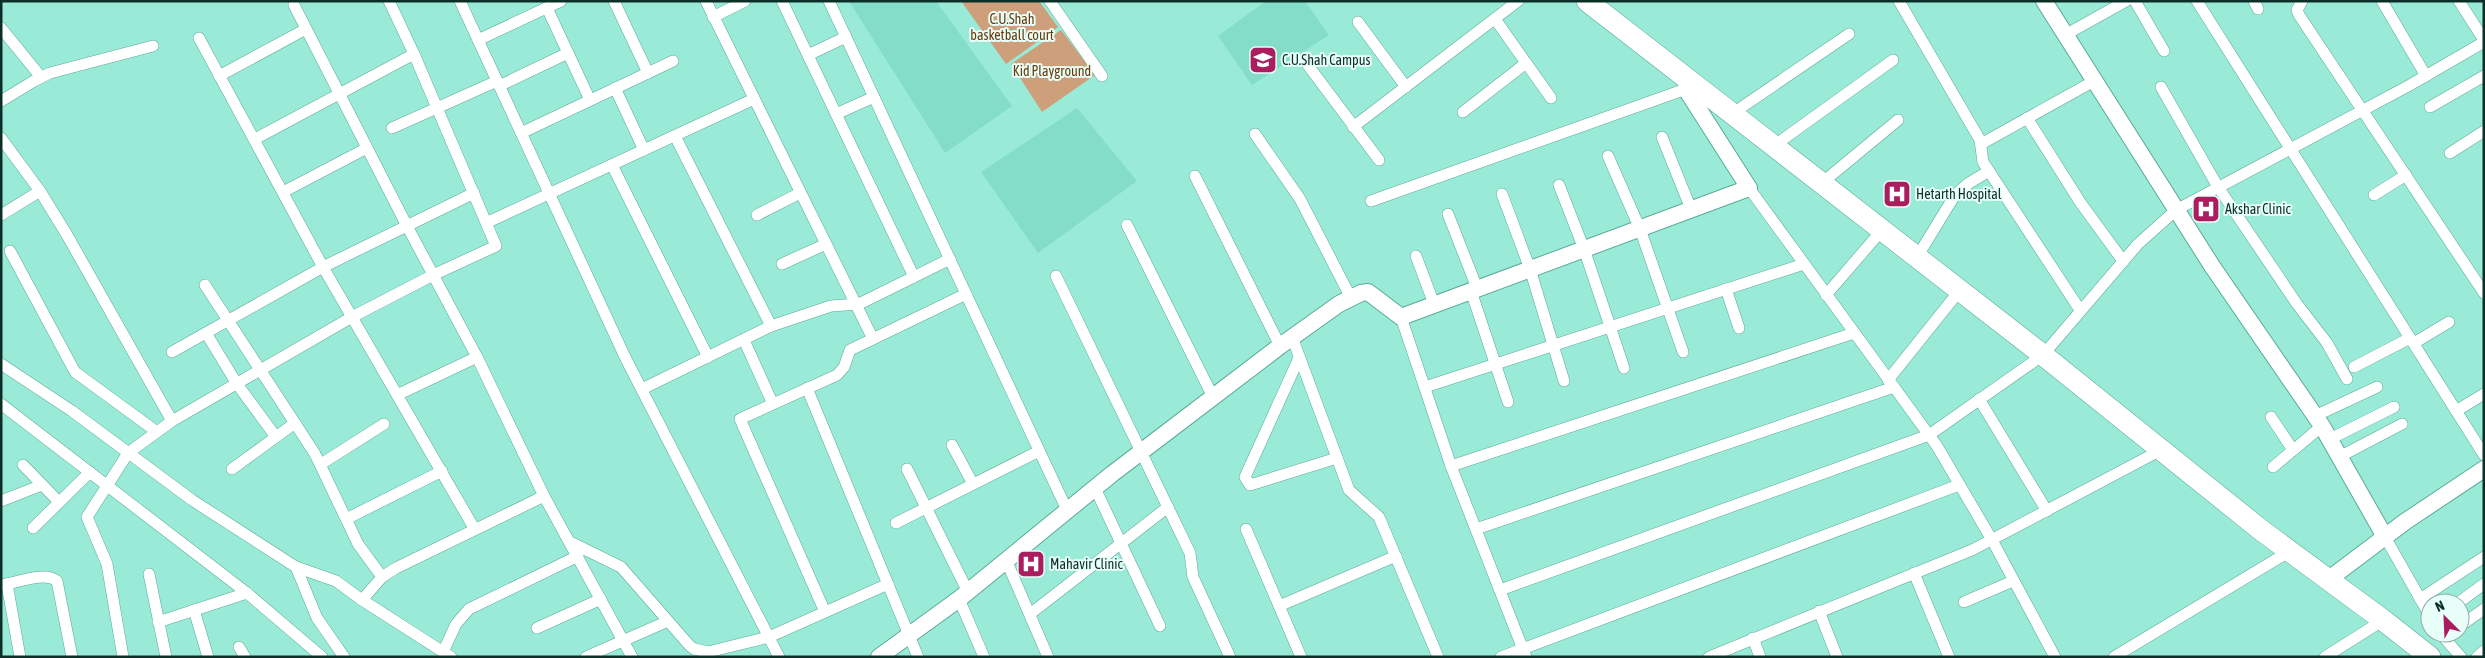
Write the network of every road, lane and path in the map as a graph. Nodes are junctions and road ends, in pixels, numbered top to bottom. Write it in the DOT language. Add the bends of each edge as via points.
graph roads {
  1 [pos="389,1"];
  2 [pos="460,1"];
  3 [pos="561,1"];
  4 [pos="614,1"];
  5 [pos="706,1"];
  6 [pos="745,1"];
  7 [pos="782,1"];
  8 [pos="829,1"];
  9 [pos="1050,1"];
  10 [pos="1518,1"];
  11 [pos="1587,1"];
  12 [pos="1606,1"];
  13 [pos="1898,1"];
  14 [pos="2044,1"];
  15 [pos="2126,1"];
  16 [pos="2135,1"];
  17 [pos="2197,1"];
  18 [pos="2302,1"];
  19 [pos="2382,1"];
  20 [pos="2459,1"];
  21 [pos="294,5"];
  22 [pos="547,8"];
  23 [pos="713,17"];
  24 [pos="1495,19"];
  25 [pos="1358,22"];
  26 [pos="1,28"];
  27 [pos="306,29"];
  28 [pos="1849,34"];
  29 [pos="2065,35"];
  30 [pos="846,37"];
  31 [pos="199,38"];
  32 [pos="478,40"];
  33 [pos="2484,41"];
  34 [pos="153,46"];
  35 [pos="2164,51"];
  36 [pos="414,54"];
  37 [pos="568,54"];
  38 [pos="808,55"];
  39 [pos="1304,60"];
  40 [pos="1893,60"];
  41 [pos="673,61"];
  42 [pos="1526,63"];
  43 [pos="648,73"];
  44 [pos="219,76"];
  45 [pos="1102,76"];
  46 [pos="2426,76"];
  47 [pos="2484,76"];
  48 [pos="40,77"];
  49 [pos="2094,81"];
  50 [pos="498,83"];
  51 [pos="1690,86"];
  52 [pos="1406,87"];
  53 [pos="2161,87"];
  54 [pos="615,88"];
  55 [pos="339,94"];
  56 [pos="874,97"];
  57 [pos="1551,98"];
  58 [pos="754,99"];
  59 [pos="590,100"];
  60 [pos="1,101"];
  61 [pos="1742,107"];
  62 [pos="437,108"];
  63 [pos="2430,108"];
  64 [pos="2363,110"];
  65 [pos="1463,112"];
  66 [pos="836,114"];
  67 [pos="2027,118"];
  68 [pos="1898,120"];
  69 [pos="1353,127"];
  70 [pos="392,128"];
  71 [pos="2484,131"];
  72 [pos="521,132"];
  73 [pos="1254,134"];
  74 [pos="675,136"];
  75 [pos="1662,137"];
  76 [pos="1,138"];
  77 [pos="255,139"];
  78 [pos="1782,140"];
  79 [pos="1981,144"];
  80 [pos="367,148"];
  81 [pos="2291,148"];
  82 [pos="644,150"];
  83 [pos="2450,153"];
  84 [pos="1608,156"];
  85 [pos="1379,160"];
  86 [pos="612,166"];
  87 [pos="1989,171"];
  88 [pos="1195,176"];
  89 [pos="2406,176"];
  90 [pos="1829,177"];
  91 [pos="1559,185"];
  92 [pos="2218,187"];
  93 [pos="1749,188"];
  94 [pos="40,191"];
  95 [pos="283,192"];
  96 [pos="800,192"];
  97 [pos="474,193"];
  98 [pos="1502,194"];
  99 [pos="549,195"];
  100 [pos="2374,195"];
  101 [pos="1371,201"];
  102 [pos="1691,209"];
  103 [pos="2176,210"];
  104 [pos="757,214"];
  105 [pos="1448,214"];
  106 [pos="1,216"];
  107 [pos="488,222"];
  108 [pos="1127,225"];
  109 [pos="407,226"];
  110 [pos="1640,229"];
  111 [pos="1882,230"];
  112 [pos="826,244"];
  113 [pos="1584,249"];
  114 [pos="10,251"];
  115 [pos="1919,253"];
  116 [pos="1416,256"];
  117 [pos="950,259"];
  118 [pos="2123,261"];
  119 [pos="782,264"];
  120 [pos="1804,264"];
  121 [pos="323,267"];
  122 [pos="1530,269"];
  123 [pos="433,275"];
  124 [pos="1056,276"];
  125 [pos="914,277"];
  126 [pos="205,285"];
  127 [pos="1726,289"];
  128 [pos="1474,290"];
  129 [pos="1960,290"];
  130 [pos="2484,293"];
  131 [pos="966,294"];
  132 [pos="1826,295"];
  133 [pos="1350,298"];
  134 [pos="856,304"];
  135 [pos="1434,304"];
  136 [pos="1668,308"];
  137 [pos="2080,310"];
  138 [pos="352,317"];
  139 [pos="1401,317"];
  140 [pos="228,320"];
  141 [pos="2449,322"];
  142 [pos="771,326"];
  143 [pos="1611,326"];
  144 [pos="1739,328"];
  145 [pos="206,332"];
  146 [pos="1854,333"];
  147 [pos="872,339"];
  148 [pos="744,340"];
  149 [pos="2412,340"];
  150 [pos="1286,342"];
  151 [pos="1553,345"];
  152 [pos="2045,351"];
  153 [pos="172,352"];
  154 [pos="1683,352"];
  155 [pos="478,357"];
  156 [pos="708,357"];
  157 [pos="1299,358"];
  158 [pos="1,364"];
  159 [pos="1496,365"];
  160 [pos="2354,367"];
  161 [pos="1624,368"];
  162 [pos="260,370"];
  163 [pos="2347,379"];
  164 [pos="1564,381"];
  165 [pos="237,384"];
  166 [pos="1891,384"];
  167 [pos="1425,387"];
  168 [pos="2377,387"];
  169 [pos="807,388"];
  170 [pos="642,389"];
  171 [pos="397,394"];
  172 [pos="2484,394"];
  173 [pos="1213,397"];
  174 [pos="1979,400"];
  175 [pos="772,402"];
  176 [pos="1508,402"];
  177 [pos="1,404"];
  178 [pos="2394,407"];
  179 [pos="2456,411"];
  180 [pos="2271,417"];
  181 [pos="172,421"];
  182 [pos="295,423"];
  183 [pos="384,424"];
  184 [pos="2402,424"];
  185 [pos="2322,427"];
  186 [pos="157,432"];
  187 [pos="1929,435"];
  188 [pos="276,437"];
  189 [pos="952,445"];
  190 [pos="2161,450"];
  191 [pos="2293,450"];
  192 [pos="1039,451"];
  193 [pos="1140,452"];
  194 [pos="128,453"];
  195 [pos="2484,455"];
  196 [pos="2339,457"];
  197 [pos="1337,458"];
  198 [pos="321,464"];
  199 [pos="23,465"];
  200 [pos="1451,466"];
  201 [pos="2272,467"];
  202 [pos="232,468"];
  203 [pos="907,469"];
  204 [pos="2484,469"];
  205 [pos="442,471"];
  206 [pos="90,472"];
  207 [pos="2484,479"];
  208 [pos="972,484"];
  209 [pos="42,485"];
  210 [pos="107,485"];
  211 [pos="1959,485"];
  212 [pos="1095,488"];
  213 [pos="544,496"];
  214 [pos="1,501"];
  215 [pos="59,502"];
  216 [pos="926,507"];
  217 [pos="1168,507"];
  218 [pos="1067,510"];
  219 [pos="2046,511"];
  220 [pos="346,519"];
  221 [pos="896,523"];
  222 [pos="33,528"];
  223 [pos="474,528"];
  224 [pos="1246,529"];
  225 [pos="1476,530"];
  226 [pos="2390,534"];
  227 [pos="1992,540"];
  228 [pos="570,542"];
  229 [pos="1121,544"];
  230 [pos="2290,551"];
  231 [pos="578,556"];
  232 [pos="1396,556"];
  233 [pos="2484,557"];
  234 [pos="1006,560"];
  235 [pos="296,568"];
  236 [pos="1914,573"];
  237 [pos="149,574"];
  238 [pos="2333,576"];
  239 [pos="382,577"];
  240 [pos="2013,581"];
  241 [pos="4,584"];
  242 [pos="888,584"];
  243 [pos="2484,584"];
  244 [pos="1500,590"];
  245 [pos="247,593"];
  246 [pos="2429,593"];
  247 [pos="2470,594"];
  248 [pos="963,595"];
  249 [pos="601,599"];
  250 [pos="2420,599"];
  251 [pos="362,600"];
  252 [pos="1964,602"];
  253 [pos="1279,606"];
  254 [pos="2484,609"];
  255 [pos="194,610"];
  256 [pos="1819,611"];
  257 [pos="824,612"];
  258 [pos="1030,614"];
  259 [pos="2387,617"];
  260 [pos="2470,619"];
  261 [pos="668,621"];
  262 [pos="158,622"];
  263 [pos="1160,626"];
  264 [pos="537,628"];
  265 [pos="2420,630"];
  266 [pos="908,634"];
  267 [pos="769,637"];
  268 [pos="1753,638"];
  269 [pos="623,640"];
  270 [pos="2447,643"];
  271 [pos="2484,651"];
  272 [pos="1525,652"];
  273 [pos="439,653"];
  274 [pos="1721,654"];
  275 [pos="2120,655"];
  276 [pos="20,657"];
  277 [pos="72,657"];
  278 [pos="123,657"];
  279 [pos="166,657"];
  280 [pos="208,657"];
  281 [pos="322,657"];
  282 [pos="344,657"];
  283 [pos="586,657"];
  284 [pos="632,657"];
  285 [pos="779,657"];
  286 [pos="879,657"];
  287 [pos="918,657"];
  288 [pos="984,657"];
  289 [pos="1048,657"];
  290 [pos="1230,657"];
  291 [pos="1301,657"];
  292 [pos="1438,657"];
  293 [pos="1501,657"];
  294 [pos="1709,657"];
  295 [pos="1760,657"];
  296 [pos="1837,657"];
  297 [pos="1949,657"];
  298 [pos="2055,657"];
  299 [pos="2324,657"];
  300 [pos="2430,657"];
  301 [pos="2461,657"];
  302 [pos="2476,657"];
  1 -- 36 [label="street"];
  2 -- 32 [label="street"];
  3 -- 22 [label="street"];
  4 -- 43 [label="street"];
  5 -- 23 [label="street"];
  6 -- 23 [label="street"];
  7 -- 38 [label="street"];
  8 -- 30 [label="street"];
  9 -- 45 [label="street"];
  10 -- 24 [label="street"];
  11 -- 51 [label="highway"];
  12 -- 61 [label="highway"];
  13 -- 79 [label="street"];
  14 -- 29 [label="street"];
  15 -- 29 [label="street"];
  16 -- 35 [label="street"];
  17 -- 81 [label="street"];
  18 -- 64 [label="street" via="2297,10 2299,15"];
  19 -- 46 [label="street"];
  20 -- 33 [label="street"];
  21 -- 27 [label="street"];
  22 -- 32 [label="street"];
  22 -- 37 [label="street"];
  23 -- 58 [label="street"];
  24 -- 42 [label="street"];
  24 -- 52 [label="street"];
  25 -- 52 [label="street"];
  26 -- 48 [label="street"];
  27 -- 44 [label="street"];
  27 -- 55 [label="street"];
  28 -- 61 [label="street"];
  29 -- 49 [label="street"];
  30 -- 38 [label="street"];
  30 -- 56 [label="street"];
  31 -- 44 [label="street"];
  32 -- 50 [label="street"];
  33 -- 46 [label="street"];
  34 -- 48 [label="street"];
  36 -- 55 [label="street"];
  36 -- 62 [label="street"];
  37 -- 50 [label="street"];
  37 -- 59 [label="street"];
  38 -- 66 [label="street"];
  39 -- 69 [label="street"];
  40 -- 78 [label="street"];
  41 -- 43 [label="street"];
  42 -- 57 [label="street"];
  42 -- 65 [label="street"];
  43 -- 54 [label="street"];
  44 -- 77 [label="street"];
  46 -- 64 [label="street"];
  47 -- 63 [label="street"];
  48 -- 60 [label="street"];
  49 -- 67 [label="street"];
  49 -- 103 [label="street"];
  50 -- 62 [label="street"];
  50 -- 72 [label="street"];
  51 -- 93 [label="street"];
  51 -- 101 [label="street"];
  51 -- 111 [label="highway"];
  52 -- 69 [label="street"];
  53 -- 92 [label="street"];
  54 -- 59 [label="street"];
  54 -- 82 [label="street"];
  55 -- 77 [label="street"];
  55 -- 80 [label="street"];
  56 -- 66 [label="street"];
  56 -- 117 [label="street"];
  58 -- 74 [label="street"];
  58 -- 96 [label="street"];
  59 -- 72 [label="street"];
  61 -- 78 [label="highway"];
  62 -- 70 [label="street"];
  62 -- 97 [label="street"];
  64 -- 81 [label="street"];
  64 -- 89 [label="street"];
  66 -- 125 [label="street"];
  67 -- 79 [label="street"];
  67 -- 118 [label="street" via="2080,202"];
  68 -- 90 [label="street"];
  69 -- 85 [label="street"];
  71 -- 83 [label="street"];
  72 -- 99 [label="street"];
  73 -- 133 [label="street" via="1300,199"];
  74 -- 82 [label="street"];
  74 -- 142 [label="street"];
  75 -- 102 [label="street"];
  76 -- 94 [label="street"];
  77 -- 95 [label="street"];
  78 -- 90 [label="highway"];
  79 -- 87 [label="street" via="1981,158"];
  80 -- 95 [label="street"];
  80 -- 109 [label="street"];
  81 -- 92 [label="street"];
  81 -- 149 [label="street"];
  82 -- 86 [label="street"];
  84 -- 110 [label="street"];
  86 -- 99 [label="street"];
  86 -- 156 [label="street"];
  87 -- 115 [label="street" via="1955,195"];
  87 -- 137 [label="street"];
  88 -- 150 [label="street"];
  89 -- 100 [label="street"];
  89 -- 130 [label="street"];
  90 -- 115 [label="highway"];
  91 -- 113 [label="street"];
  92 -- 103 [label="street"];
  92 -- 163 [label="street" via="2296,304 2327,342"];
  93 -- 102 [label="street"];
  93 -- 120 [label="street"];
  94 -- 106 [label="street"];
  94 -- 181 [label="street"];
  95 -- 121 [label="street"];
  96 -- 104 [label="street"];
  96 -- 112 [label="street"];
  97 -- 107 [label="street"];
  97 -- 109 [label="street"];
  98 -- 122 [label="street"];
  99 -- 107 [label="street"];
  99 -- 170 [label="street"];
  102 -- 110 [label="street"];
  103 -- 118 [label="street"];
  103 -- 185 [label="street"];
  105 -- 128 [label="street"];
  107 -- 123 [label="street" via="495,240 493,249"];
  108 -- 173 [label="street"];
  109 -- 121 [label="street"];
  109 -- 123 [label="street"];
  110 -- 113 [label="street"];
  110 -- 136 [label="street"];
  111 -- 115 [label="highway"];
  111 -- 132 [label="street"];
  112 -- 119 [label="street"];
  112 -- 134 [label="street"];
  113 -- 122 [label="street"];
  113 -- 143 [label="street"];
  114 -- 186 [label="street" via="75,372"];
  115 -- 129 [label="highway"];
  115 -- 152 [label="highway"];
  116 -- 135 [label="street"];
  117 -- 125 [label="street"];
  117 -- 131 [label="street"];
  118 -- 137 [label="street"];
  120 -- 127 [label="street"];
  120 -- 132 [label="street"];
  121 -- 138 [label="street"];
  121 -- 140 [label="street"];
  122 -- 128 [label="street"];
  122 -- 151 [label="street"];
  123 -- 138 [label="street"];
  123 -- 155 [label="street"];
  124 -- 193 [label="street"];
  125 -- 134 [label="street"];
  126 -- 140 [label="street"];
  127 -- 136 [label="street"];
  127 -- 144 [label="street"];
  128 -- 135 [label="street"];
  128 -- 159 [label="street"];
  129 -- 152 [label="highway"];
  129 -- 166 [label="street"];
  131 -- 147 [label="street"];
  131 -- 192 [label="street"];
  132 -- 146 [label="street"];
  133 -- 139 [label="street" via="1368,292"];
  133 -- 150 [label="street"];
  134 -- 142 [label="street" via="824,308"];
  134 -- 147 [label="street"];
  135 -- 139 [label="street"];
  136 -- 143 [label="street"];
  136 -- 154 [label="street"];
  137 -- 152 [label="street"];
  138 -- 162 [label="street"];
  138 -- 171 [label="street"];
  139 -- 167 [label="street"];
  140 -- 145 [label="street"];
  140 -- 162 [label="street"];
  141 -- 149 [label="street"];
  142 -- 148 [label="street"];
  143 -- 151 [label="street"];
  143 -- 161 [label="street"];
  145 -- 153 [label="street"];
  145 -- 165 [label="street"];
  146 -- 166 [label="street"];
  146 -- 200 [label="street"];
  147 -- 169 [label="street" via="850,350 844,367 837,375"];
  148 -- 156 [label="street"];
  148 -- 175 [label="street"];
  149 -- 160 [label="street"];
  149 -- 179 [label="street"];
  150 -- 157 [label="street"];
  150 -- 173 [label="street"];
  151 -- 159 [label="street"];
  151 -- 164 [label="street"];
  152 -- 174 [label="street"];
  152 -- 190 [label="highway"];
  152 -- 238 [label="highway"];
  155 -- 171 [label="street"];
  155 -- 213 [label="street"];
  156 -- 170 [label="street"];
  157 -- 197 [label="street"];
  157 -- 197 [label="street" via="1246,480 1250,485"];
  158 -- 194 [label="street"];
  159 -- 167 [label="street"];
  159 -- 176 [label="street"];
  162 -- 165 [label="street"];
  162 -- 182 [label="street"];
  165 -- 181 [label="street"];
  165 -- 188 [label="street"];
  166 -- 187 [label="street"];
  166 -- 225 [label="street"];
  167 -- 200 [label="street"];
  168 -- 185 [label="street"];
  169 -- 175 [label="street"];
  169 -- 242 [label="street"];
  170 -- 267 [label="street"];
  171 -- 205 [label="street"];
  172 -- 179 [label="street"];
  173 -- 193 [label="street"];
  174 -- 187 [label="street"];
  174 -- 219 [label="street"];
  175 -- 257 [label="street" via="742,416 740,422"];
  177 -- 206 [label="street"];
  178 -- 185 [label="street"];
  179 -- 195 [label="street"];
  180 -- 191 [label="street"];
  181 -- 186 [label="street"];
  182 -- 188 [label="street"];
  182 -- 198 [label="street"];
  183 -- 198 [label="street"];
  184 -- 196 [label="street"];
  185 -- 191 [label="street"];
  185 -- 196 [label="street"];
  186 -- 194 [label="street"];
  187 -- 211 [label="street"];
  187 -- 244 [label="street"];
  188 -- 202 [label="street"];
  189 -- 208 [label="street"];
  190 -- 219 [label="street"];
  190 -- 230 [label="highway"];
  191 -- 201 [label="street"];
  192 -- 208 [label="street"];
  192 -- 218 [label="street"];
  193 -- 212 [label="street"];
  193 -- 217 [label="street"];
  194 -- 210 [label="street"];
  194 -- 235 [label="street" via="192,500"];
  196 -- 226 [label="street"];
  197 -- 232 [label="street" via="1352,494 1379,517"];
  198 -- 220 [label="street"];
  199 -- 209 [label="street"];
  200 -- 225 [label="street"];
  203 -- 216 [label="street"];
  204 -- 226 [label="street"];
  205 -- 220 [label="street"];
  205 -- 223 [label="street"];
  206 -- 210 [label="street"];
  206 -- 215 [label="street"];
  207 -- 226 [label="street" via="2415,523"];
  208 -- 216 [label="street"];
  209 -- 214 [label="street"];
  209 -- 215 [label="street"];
  210 -- 245 [label="street"];
  210 -- 278 [label="street" via="87,517 107,564"];
  211 -- 227 [label="street"];
  211 -- 272 [label="street"];
  212 -- 218 [label="street"];
  212 -- 229 [label="street"];
  213 -- 223 [label="street"];
  213 -- 228 [label="street"];
  215 -- 222 [label="street"];
  216 -- 221 [label="street"];
  216 -- 248 [label="street"];
  217 -- 229 [label="street"];
  217 -- 290 [label="street" via="1190,554 1193,577"];
  218 -- 234 [label="street"];
  219 -- 227 [label="street"];
  220 -- 239 [label="street" via="358,544"];
  223 -- 239 [label="street"];
  224 -- 253 [label="street"];
  225 -- 244 [label="street"];
  226 -- 238 [label="street"];
  226 -- 250 [label="street"];
  227 -- 236 [label="street"];
  227 -- 240 [label="street"];
  228 -- 231 [label="street"];
  228 -- 261 [label="street" via="621,567"];
  229 -- 258 [label="street"];
  229 -- 263 [label="street"];
  230 -- 238 [label="highway"];
  230 -- 275 [label="street"];
  231 -- 249 [label="street"];
  231 -- 273 [label="street" via="469,609"];
  232 -- 253 [label="street"];
  232 -- 292 [label="street"];
  233 -- 246 [label="street"];
  234 -- 248 [label="street"];
  234 -- 258 [label="street"];
  235 -- 251 [label="street" via="336,581"];
  235 -- 282 [label="street" via="317,618"];
  236 -- 256 [label="street"];
  236 -- 297 [label="street"];
  237 -- 262 [label="street"];
  238 -- 259 [label="highway"];
  239 -- 251 [label="street"];
  240 -- 252 [label="street"];
  240 -- 298 [label="street"];
  241 -- 276 [label="street"];
  241 -- 277 [label="street" via="44,577 57,582"];
  242 -- 257 [label="street"];
  242 -- 266 [label="street"];
  243 -- 247 [label="street"];
  244 -- 272 [label="street"];
  245 -- 255 [label="street"];
  245 -- 281 [label="street"];
  248 -- 266 [label="street"];
  248 -- 288 [label="street"];
  249 -- 264 [label="street"];
  249 -- 269 [label="street"];
  251 -- 273 [label="street"];
  253 -- 291 [label="street"];
  254 -- 260 [label="street"];
  255 -- 262 [label="street"];
  255 -- 280 [label="street"];
  256 -- 268 [label="street"];
  256 -- 296 [label="street"];
  257 -- 267 [label="street"];
  258 -- 289 [label="street"];
  259 -- 265 [label="highway"];
  259 -- 299 [label="street"];
  259 -- 300 [label="highway"];
  261 -- 267 [label="street" via="689,645 700,652"];
  261 -- 269 [label="street"];
  262 -- 279 [label="street"];
  266 -- 286 [label="street"];
  266 -- 287 [label="street"];
  267 -- 285 [label="street"];
  268 -- 274 [label="street"];
  268 -- 295 [label="street"];
  269 -- 283 [label="street"];
  269 -- 284 [label="street"];
  270 -- 301 [label="street"];
  271 -- 302 [label="street"];
  272 -- 293 [label="street"];
  274 -- 294 [label="street"];
}
